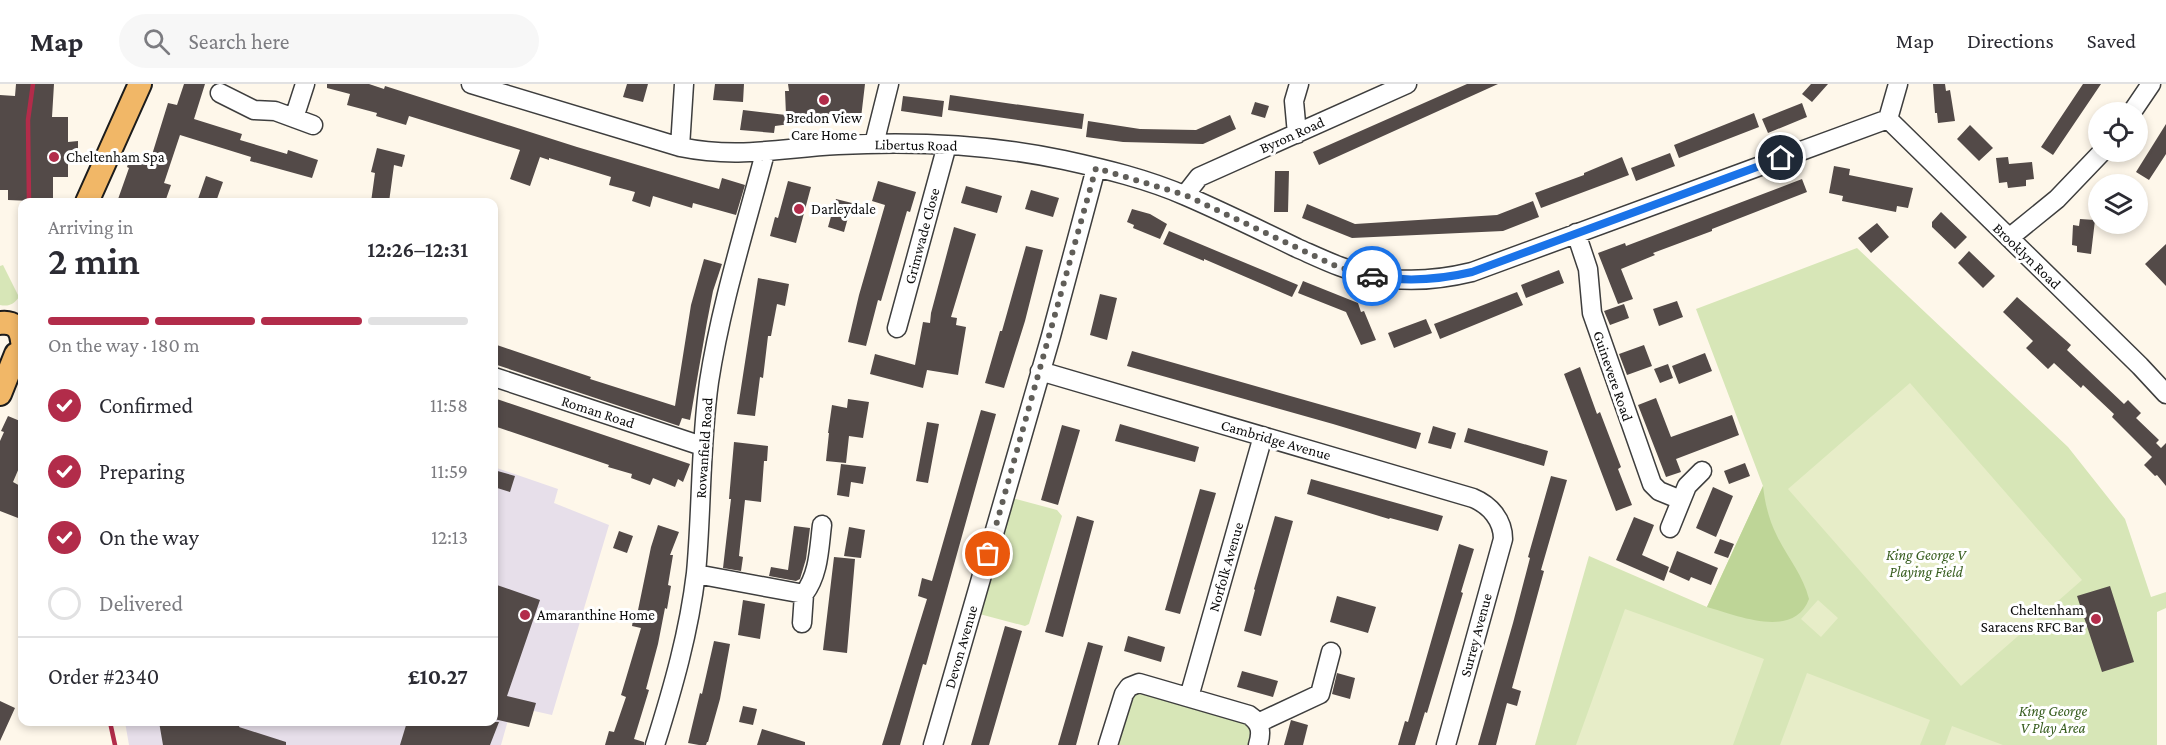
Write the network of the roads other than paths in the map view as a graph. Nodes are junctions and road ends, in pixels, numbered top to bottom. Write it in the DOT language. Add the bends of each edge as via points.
graph roads {
  1 [pos="140,84"];
  2 [pos="305,84"];
  3 [pos="471,84"];
  4 [pos="684,84"];
  5 [pos="888,84"];
  6 [pos="1299,84"];
  7 [pos="1407,84"];
  8 [pos="1898,84"];
  9 [pos="2151,84"];
  10 [pos="220,93"];
  11 [pos="2139,102"];
  12 [pos="294,118"];
  13 [pos="1887,119"];
  14 [pos="314,125"];
  15 [pos="1297,134"];
  16 [pos="874,144"];
  17 [pos="947,145"];
  18 [pos="680,147"];
  19 [pos="765,153"];
  20 [pos="2092,162"];
  21 [pos="1096,168"];
  22 [pos="1185,195"];
  23 [pos="89,198"];
  24 [pos="1576,233"];
  25 [pos="2008,238"];
  26 [pos="897,328"];
  27 [pos="15,338"];
  28 [pos="1040,370"];
  29 [pos="498,378"];
  30 [pos="0,394"];
  31 [pos="2166,394"];
  32 [pos="1263,436"];
  33 [pos="702,446"];
  34 [pos="1702,471"];
  35 [pos="1681,500"];
  36 [pos="1500,524"];
  37 [pos="822,525"];
  38 [pos="1670,528"];
  39 [pos="696,574"];
  40 [pos="804,594"];
  41 [pos="802,623"];
  42 [pos="1331,652"];
  43 [pos="1189,697"];
  44 [pos="1258,723"];
  45 [pos="655,745"];
  46 [pos="933,745"];
  47 [pos="1108,745"];
  48 [pos="1258,745"];
  49 [pos="1446,745"];
  1 -- 23 [label="main road"];
  2 -- 12 [label="street"];
  3 -- 18 [label="street, Libertus Road"];
  4 -- 18 [label="street"];
  5 -- 16 [label="street"];
  6 -- 15 [label="street" via="1294,101"];
  7 -- 15 [label="street, Byron Road"];
  8 -- 13 [label="street"];
  9 -- 11 [label="street"];
  10 -- 12 [label="street" via="254,110"];
  12 -- 14 [label="street"];
  13 -- 24 [label="street, Libertus Road"];
  13 -- 25 [label="street, Brooklyn Road"];
  15 -- 22 [label="street, Byron Road" via="1199,177"];
  16 -- 17 [label="street, Libertus Road"];
  16 -- 19 [label="street, Libertus Road"];
  17 -- 21 [label="street, Libertus Road" via="1028,153"];
  17 -- 26 [label="street, Grimwade Close"];
  18 -- 19 [label="street, Libertus Road" via="722,153"];
  19 -- 33 [label="street, Rowanfield Road" via="724,308"];
  20 -- 25 [label="street" via="2057,199"];
  21 -- 22 [label="street, Libertus Road"];
  21 -- 28 [label="street, Devon Avenue"];
  22 -- 24 [label="street, Libertus Road" via="1338,267 1394,279 1433,279 1472,272"];
  24 -- 35 [label="street, Guinevere Road" via="1588,269 1594,322 1652,484"];
  25 -- 31 [label="street, Brooklyn Road"];
  27 -- 30 [label="main road"];
  28 -- 32 [label="street, Cambridge Avenue"];
  28 -- 46 [label="street, Devon Avenue"];
  29 -- 33 [label="street, Roman Road"];
  32 -- 36 [label="street, Cambridge Avenue" via="1473,498 1487,505"];
  32 -- 43 [label="street, Norfolk Avenue"];
  33 -- 39 [label="street, Rowanfield Road"];
  34 -- 35 [label="street" via="1687,486"];
  35 -- 38 [label="street"];
  36 -- 49 [label="street, Surrey Avenue" via="1503,539"];
  37 -- 40 [label="street" via="812,583"];
  39 -- 40 [label="street"];
  39 -- 45 [label="street, Rowanfield Road" via="686,637"];
  40 -- 41 [label="street"];
  42 -- 44 [label="street" via="1320,694"];
  43 -- 44 [label="street" via="1249,715"];
  43 -- 47 [label="street" via="1139,683 1129,687"];
  44 -- 48 [label="street"];
}
